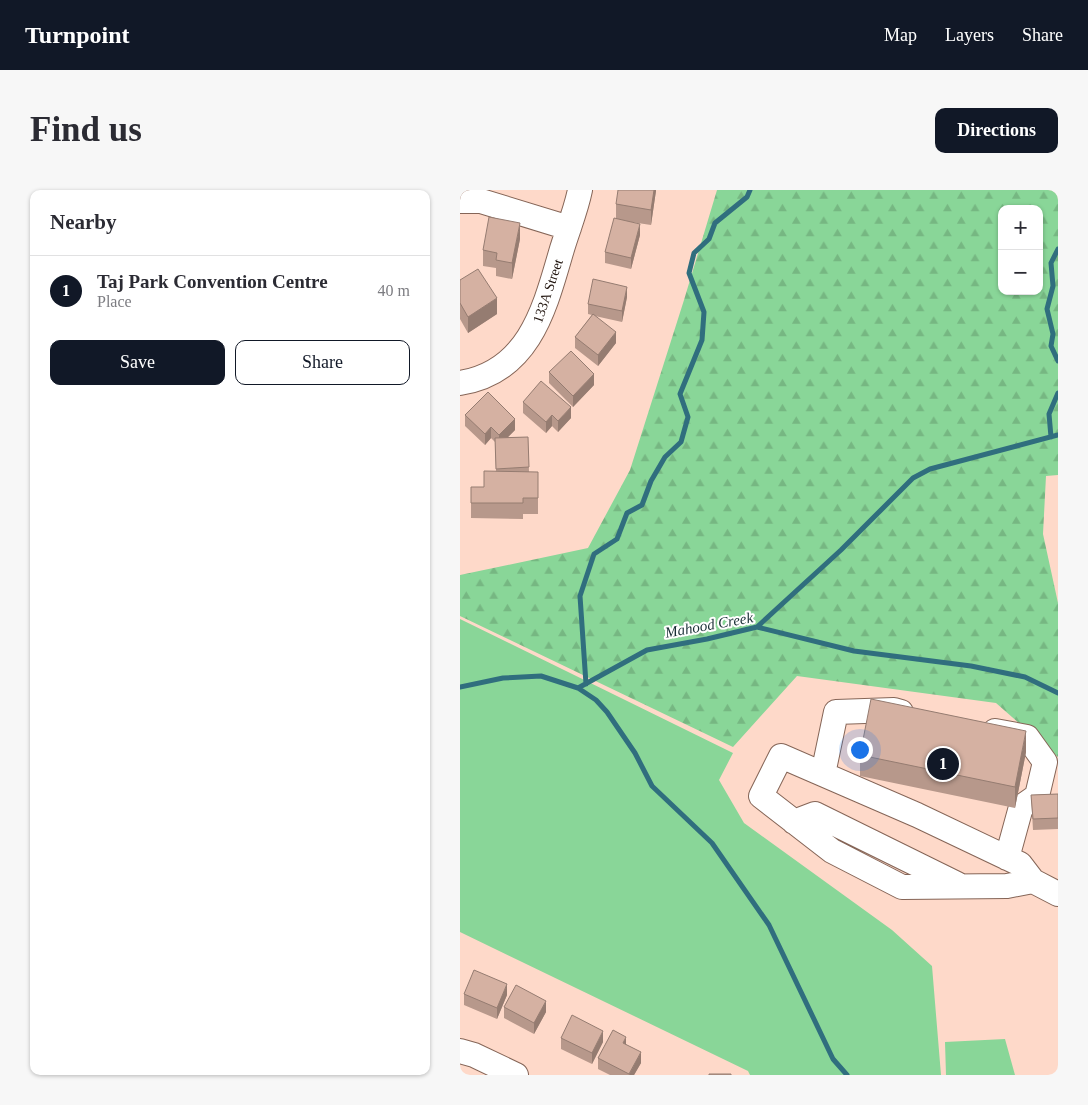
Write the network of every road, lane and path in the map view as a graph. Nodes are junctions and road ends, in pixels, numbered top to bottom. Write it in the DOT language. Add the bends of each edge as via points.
graph roads {
  1 [pos="580,190"];
  2 [pos="460,201"];
  3 [pos="568,228"];
  4 [pos="460,382"];
  5 [pos="922,716"];
  6 [pos="970,726"];
  7 [pos="822,774"];
  8 [pos="1050,785"];
  9 [pos="1007,858"];
  10 [pos="1033,881"];
  11 [pos="1058,894"];
  12 [pos="460,1051"];
  13 [pos="516,1075"];
  1 -- 3 [label="street, 133A Street"];
  2 -- 3 [label="street" via="481,201"];
  3 -- 4 [label="street, 133A Street" via="546,306 523,347 490,373"];
  5 -- 7 [label="street" via="894,710 836,712"];
  6 -- 8 [label="street" via="1027,737 1045,762"];
  7 -- 9 [label="street"];
  7 -- 10 [label="street" via="781,756 761,796 832,851 902,887 1007,886"];
  8 -- 9 [label="street" via="1021,807"];
  9 -- 10 [label="street" via="1020,864"];
  10 -- 11 [label="street"];
  12 -- 13 [label="street" via="474,1054"];
}
